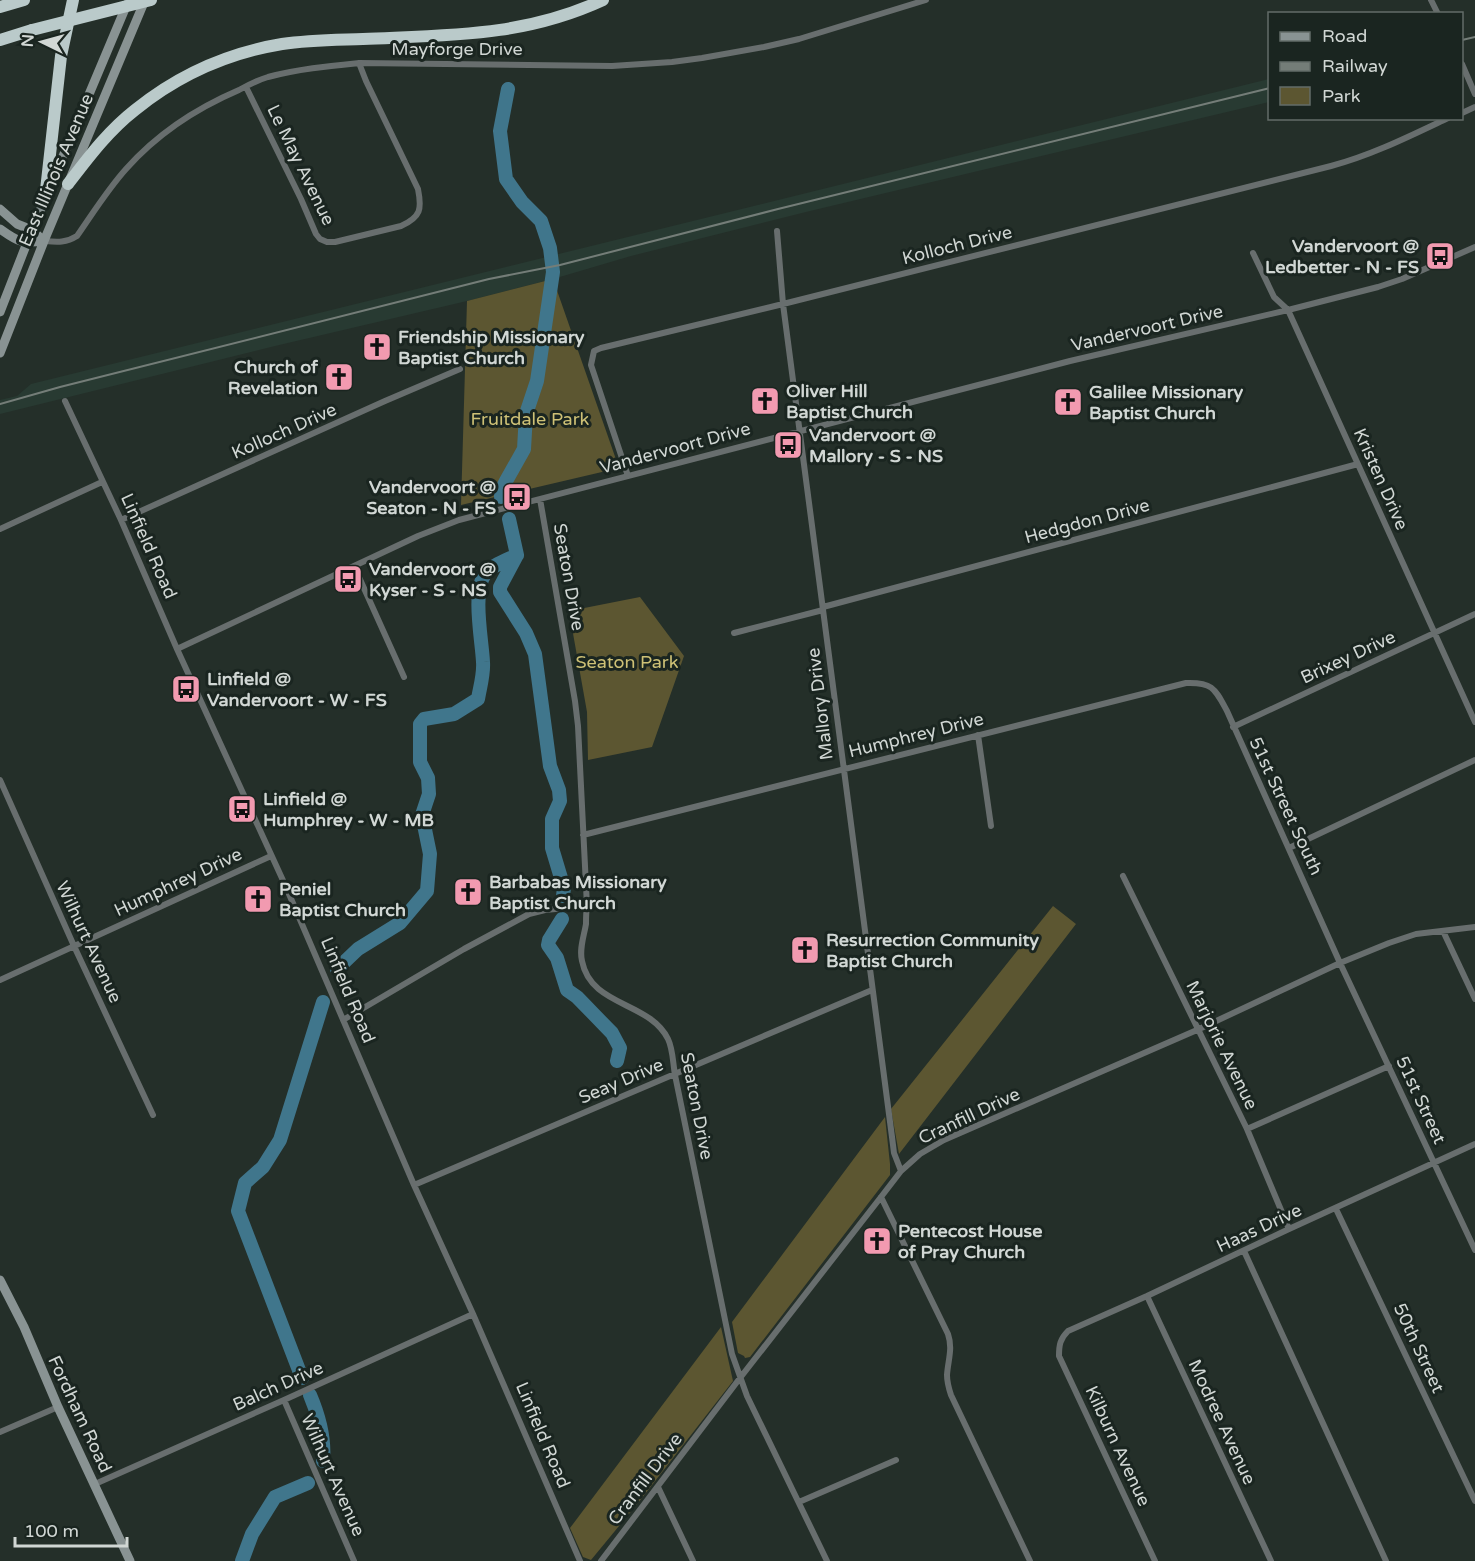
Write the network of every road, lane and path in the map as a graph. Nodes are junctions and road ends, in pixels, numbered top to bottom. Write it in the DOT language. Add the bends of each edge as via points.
graph roads {
  1 [pos="24,0"];
  2 [pos="73,0"];
  3 [pos="129,0"];
  4 [pos="145,0"];
  5 [pos="151,0"];
  6 [pos="603,0"];
  7 [pos="926,0"];
  8 [pos="0,7"];
  9 [pos="0,40"];
  10 [pos="359,63"];
  11 [pos="1463,68"];
  12 [pos="246,87"];
  13 [pos="1475,94"];
  14 [pos="1444,120"];
  15 [pos="68,184"];
  16 [pos="45,199"];
  17 [pos="0,209"];
  18 [pos="0,229"];
  19 [pos="32,230"];
  20 [pos="777,231"];
  21 [pos="44,241"];
  22 [pos="27,244"];
  23 [pos="1475,247"];
  24 [pos="1252,253"];
  25 [pos="783,304"];
  26 [pos="1288,310"];
  27 [pos="0,312"];
  28 [pos="0,353"];
  29 [pos="460,369"];
  30 [pos="64,401"];
  31 [pos="800,431"];
  32 [pos="1358,464"];
  33 [pos="628,476"];
  34 [pos="102,482"];
  35 [pos="540,499"];
  36 [pos="121,520"];
  37 [pos="0,529"];
  38 [pos="354,567"];
  39 [pos="823,608"];
  40 [pos="1475,614"];
  41 [pos="734,633"];
  42 [pos="1435,633"];
  43 [pos="177,649"];
  44 [pos="404,677"];
  45 [pos="1186,683"];
  46 [pos="1475,722"];
  47 [pos="1233,727"];
  48 [pos="978,735"];
  49 [pos="1475,760"];
  50 [pos="843,770"];
  51 [pos="0,780"];
  52 [pos="991,826"];
  53 [pos="583,835"];
  54 [pos="1289,848"];
  55 [pos="271,856"];
  56 [pos="1123,876"];
  57 [pos="587,906"];
  58 [pos="1475,927"];
  59 [pos="1443,931"];
  60 [pos="74,946"];
  61 [pos="1340,963"];
  62 [pos="0,980"];
  63 [pos="872,990"];
  64 [pos="1475,999"];
  65 [pos="343,1020"];
  66 [pos="1197,1030"];
  67 [pos="1389,1066"];
  68 [pos="675,1075"];
  69 [pos="153,1115"];
  70 [pos="1247,1129"];
  71 [pos="1475,1144"];
  72 [pos="1435,1164"];
  73 [pos="902,1171"];
  74 [pos="414,1185"];
  75 [pos="881,1197"];
  76 [pos="1336,1209"];
  77 [pos="1289,1229"];
  78 [pos="1475,1250"];
  79 [pos="1244,1251"];
  80 [pos="0,1280"];
  81 [pos="1147,1296"];
  82 [pos="473,1314"];
  83 [pos="1059,1343"];
  84 [pos="740,1378"];
  85 [pos="284,1400"];
  86 [pos="58,1407"];
  87 [pos="0,1432"];
  88 [pos="896,1460"];
  89 [pos="94,1484"];
  90 [pos="658,1487"];
  91 [pos="1475,1501"];
  92 [pos="799,1502"];
  93 [pos="130,1561"];
  94 [pos="354,1561"];
  95 [pos="580,1561"];
  96 [pos="601,1561"];
  97 [pos="693,1561"];
  98 [pos="827,1561"];
  99 [pos="1030,1561"];
  100 [pos="1155,1561"];
  101 [pos="1270,1561"];
  102 [pos="1386,1561"];
  1 -- 8 [label="highway"];
  2 -- 16 [label="highway" via="61,56"];
  3 -- 16 [label="main road, East Illinois Avenue"];
  4 -- 15 [label="main road, East Illinois Avenue"];
  5 -- 9 [label="highway, bridge"];
  6 -- 15 [label="highway" via="563,16 506,30 310,41 229,57 180,79 134,111"];
  7 -- 10 [label="street, Mayforge Drive" via="799,39 682,61 612,66"];
  10 -- 12 [label="street, Mayforge Drive" via="283,73"];
  10 -- 12 [label="street, Le May Avenue" via="418,189 420,209 409,222 335,242 320,239"];
  11 -- 13 [label="street"];
  12 -- 21 [label="street, Mayforge Drive" via="201,108 150,146 110,188 77,236 62,242"];
  14 -- 25 [label="street, Kolloch Drive" via="1342,163"];
  15 -- 21 [label="main road, East Illinois Avenue"];
  16 -- 19 [label="main road, East Illinois Avenue"];
  17 -- 19 [label="main road" via="17,224"];
  18 -- 22 [label="main road"];
  19 -- 21 [label="main road"];
  19 -- 22 [label="main road, East Illinois Avenue"];
  20 -- 25 [label="street, Mallory Drive"];
  21 -- 22 [label="main road"];
  21 -- 28 [label="main road, East Illinois Avenue"];
  22 -- 27 [label="main road, East Illinois Avenue"];
  23 -- 26 [label="street, Vandervoort Drive" via="1394,282"];
  24 -- 26 [label="street, Kristen Drive" via="1274,297"];
  25 -- 31 [label="street, Mallory Drive"];
  25 -- 33 [label="street, Kolloch Drive" via="594,351 591,365"];
  26 -- 31 [label="street, Vandervoort Drive"];
  26 -- 32 [label="street, Kristen Drive"];
  29 -- 36 [label="street, Kolloch Drive"];
  30 -- 34 [label="street, Linfield Road"];
  31 -- 33 [label="street, Vandervoort Drive"];
  31 -- 39 [label="street, Mallory Drive"];
  32 -- 39 [label="street, Hedgdon Drive"];
  32 -- 42 [label="street, Kristen Drive"];
  33 -- 35 [label="street, Vandervoort Drive"];
  34 -- 36 [label="street, Linfield Road"];
  34 -- 37 [label="street"];
  35 -- 38 [label="street, Vandervoort Drive" via="441,526"];
  35 -- 53 [label="street, Seaton Drive" via="575,701"];
  36 -- 43 [label="street, Linfield Road"];
  38 -- 43 [label="street, Vandervoort Drive"];
  38 -- 44 [label="street"];
  39 -- 41 [label="street, Hedgdon Drive"];
  39 -- 50 [label="street, Mallory Drive"];
  40 -- 42 [label="street, Brixey Drive"];
  42 -- 46 [label="street, Kristen Drive"];
  42 -- 47 [label="street, Brixey Drive"];
  43 -- 55 [label="street, Linfield Road"];
  45 -- 47 [label="street, 51st Street South" via="1208,684 1215,690"];
  45 -- 48 [label="street, Humphrey Drive"];
  47 -- 54 [label="street, 51st Street South"];
  48 -- 50 [label="street, Humphrey Drive"];
  48 -- 52 [label="street"];
  49 -- 54 [label="street"];
  50 -- 53 [label="street, Humphrey Drive"];
  50 -- 63 [label="street, Mallory Drive"];
  51 -- 60 [label="street, Wilhurt Avenue"];
  53 -- 57 [label="street, Seaton Drive"];
  54 -- 61 [label="street, 51st Street South"];
  55 -- 60 [label="street, Humphrey Drive"];
  55 -- 65 [label="street, Linfield Road"];
  56 -- 66 [label="street, Marjorie Avenue"];
  57 -- 65 [label="street" via="529,914"];
  57 -- 68 [label="street, Seaton Drive" via="581,960 588,978 605,995 654,1021 667,1037"];
  58 -- 59 [label="street, Cranfill Drive"];
  59 -- 61 [label="street, Cranfill Drive" via="1389,942"];
  59 -- 64 [label="street"];
  60 -- 62 [label="street, Humphrey Drive"];
  60 -- 69 [label="street, Wilhurt Avenue"];
  61 -- 66 [label="street, Cranfill Drive"];
  61 -- 67 [label="street, 51st Street"];
  63 -- 68 [label="street, Seay Drive"];
  63 -- 73 [label="street, Mallory Drive" via="894,1153"];
  65 -- 74 [label="street, Linfield Road"];
  66 -- 70 [label="street, Marjorie Avenue"];
  66 -- 73 [label="street, Cranfill Drive" via="944,1140"];
  67 -- 70 [label="street"];
  67 -- 72 [label="street, 51st Street"];
  68 -- 74 [label="street, Seay Drive"];
  68 -- 84 [label="street, Seaton Drive"];
  70 -- 77 [label="street, Marjorie Avenue"];
  71 -- 72 [label="street, Haas Drive"];
  72 -- 76 [label="street, Haas Drive"];
  72 -- 78 [label="street, 51st Street"];
  73 -- 75 [label="street, Cranfill Drive"];
  74 -- 82 [label="street, Linfield Road"];
  75 -- 84 [label="street, Cranfill Drive"];
  75 -- 99 [label="street" via="951,1342 947,1375 951,1395"];
  76 -- 77 [label="street, Haas Drive"];
  76 -- 91 [label="street, 50th Street"];
  77 -- 79 [label="street, Haas Drive"];
  79 -- 81 [label="street, Haas Drive"];
  79 -- 102 [label="street"];
  80 -- 86 [label="main road, Fordham Road"];
  81 -- 83 [label="street, Haas Drive" via="1068,1331"];
  81 -- 101 [label="street, Modree Avenue"];
  82 -- 85 [label="street, Balch Drive"];
  82 -- 95 [label="street, Linfield Road"];
  83 -- 100 [label="street, Kilburn Avenue" via="1059,1356"];
  84 -- 90 [label="street, Cranfill Drive"];
  84 -- 92 [label="street, Seaton Drive"];
  85 -- 89 [label="street, Balch Drive"];
  85 -- 94 [label="street, Wilhurt Avenue"];
  86 -- 87 [label="street"];
  86 -- 89 [label="main road, Fordham Road"];
  88 -- 92 [label="street"];
  89 -- 93 [label="main road, Fordham Road"];
  90 -- 96 [label="street, Cranfill Drive"];
  90 -- 97 [label="street"];
  92 -- 98 [label="street, Seaton Drive"];
}
